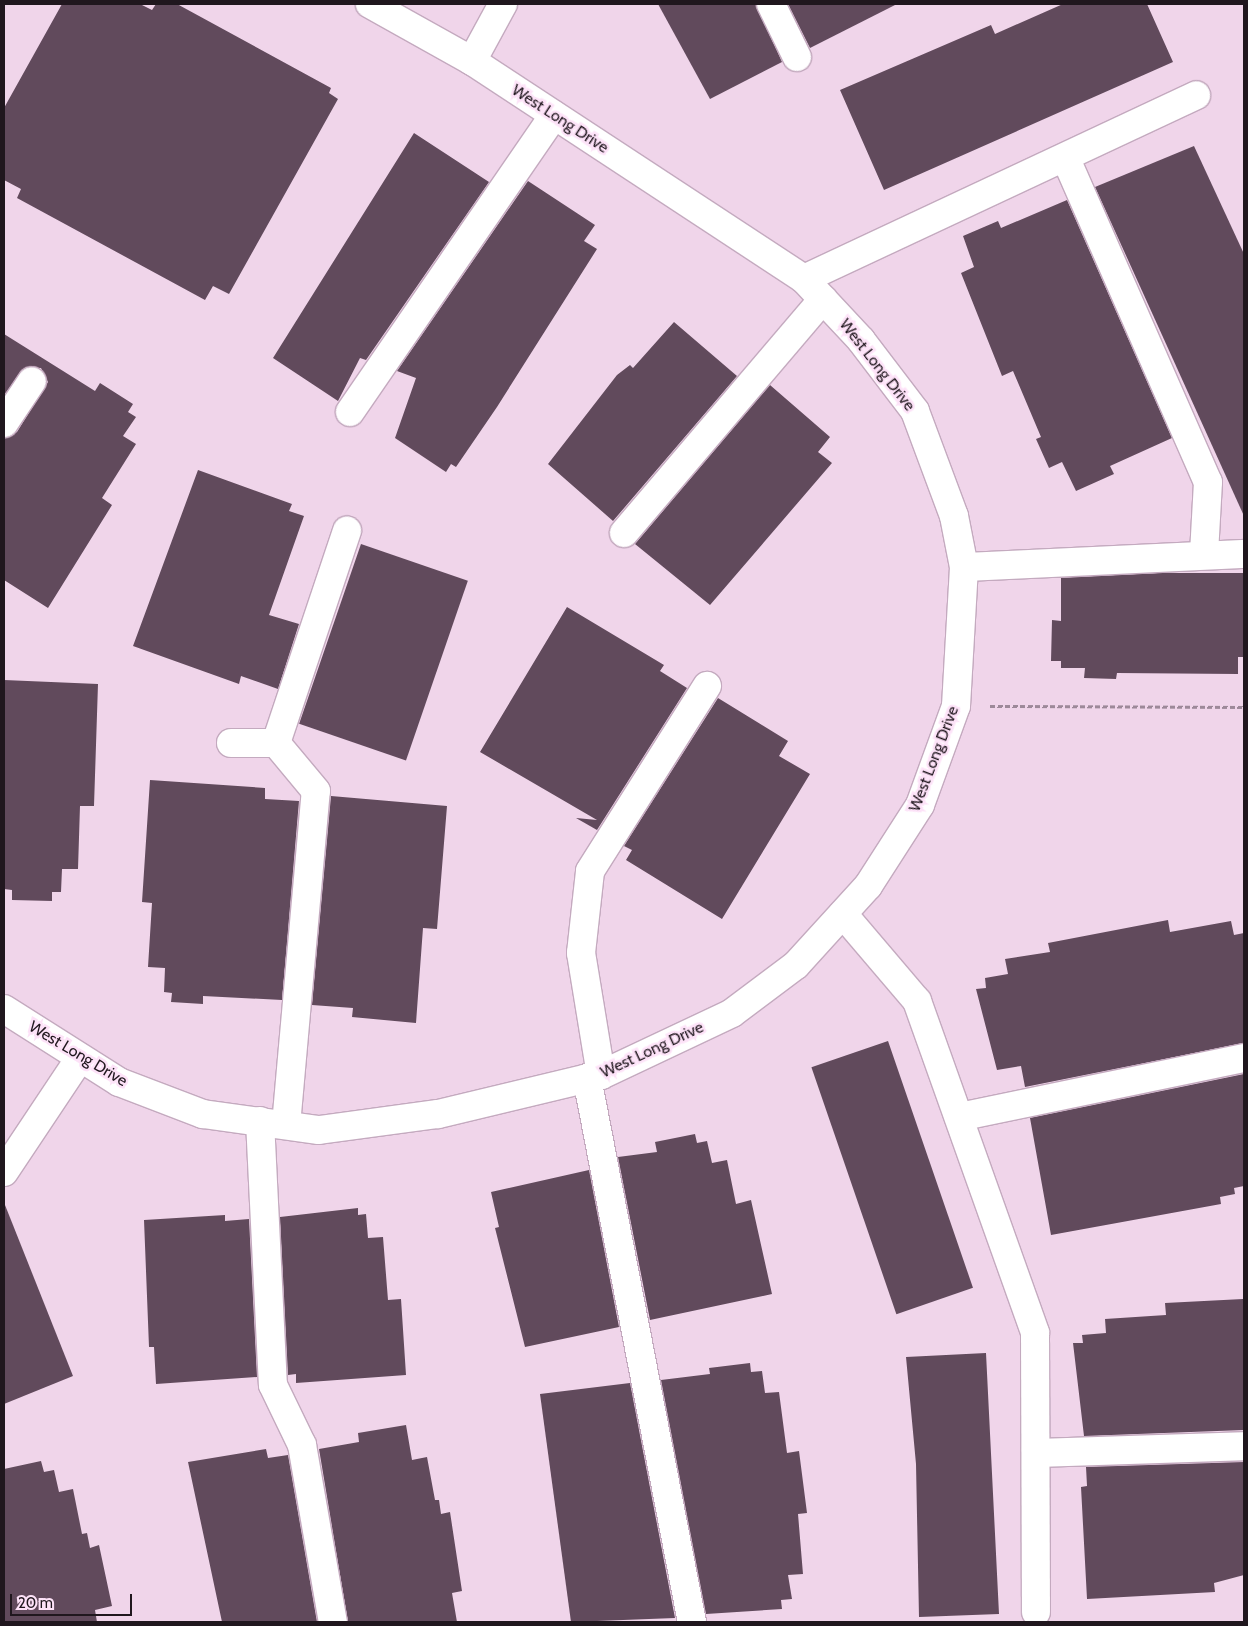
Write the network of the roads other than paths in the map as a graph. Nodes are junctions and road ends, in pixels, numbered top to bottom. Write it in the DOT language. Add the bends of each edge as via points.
graph roads {
  1 [pos="370,4"];
  2 [pos="503,4"];
  3 [pos="771,4"];
  4 [pos="797,57"];
  5 [pos="472,61"];
  6 [pos="1196,95"];
  7 [pos="554,115"];
  8 [pos="1066,159"];
  9 [pos="814,289"];
  10 [pos="32,381"];
  11 [pos="350,412"];
  12 [pos="4,423"];
  13 [pos="347,531"];
  14 [pos="624,533"];
  15 [pos="1204,553"];
  16 [pos="1244,554"];
  17 [pos="964,567"];
  18 [pos="707,686"];
  19 [pos="231,743"];
  20 [pos="276,743"];
  21 [pos="843,914"];
  22 [pos="4,1009"];
  23 [pos="80,1058"];
  24 [pos="1244,1058"];
  25 [pos="594,1076"];
  26 [pos="958,1117"];
  27 [pos="273,1123"];
  28 [pos="4,1172"];
  29 [pos="1244,1446"];
  30 [pos="1036,1453"];
  31 [pos="1036,1612"];
  32 [pos="333,1622"];
  33 [pos="692,1622"];
  1 -- 5 [label="street, West Long Drive"];
  2 -- 5 [label="street"];
  3 -- 4 [label="street"];
  5 -- 7 [label="street, West Long Drive"];
  6 -- 8 [label="street"];
  7 -- 9 [label="street, West Long Drive"];
  7 -- 11 [label="street"];
  8 -- 9 [label="street"];
  8 -- 15 [label="street" via="1208,482"];
  9 -- 14 [label="street"];
  9 -- 17 [label="street, West Long Drive" via="915,411 954,516"];
  10 -- 12 [label="street"];
  13 -- 20 [label="street"];
  15 -- 16 [label="street"];
  15 -- 17 [label="street"];
  17 -- 21 [label="street, West Long Drive" via="956,706 920,805 868,886"];
  18 -- 25 [label="street" via="590,871 582,953"];
  19 -- 20 [label="street"];
  20 -- 27 [label="street" via="316,791"];
  21 -- 25 [label="street, West Long Drive" via="796,965 732,1013"];
  21 -- 26 [label="street" via="917,1002"];
  22 -- 23 [label="street, West Long Drive"];
  23 -- 27 [label="street, West Long Drive" via="120,1082 203,1114"];
  23 -- 28 [label="street"];
  24 -- 26 [label="street"];
  25 -- 27 [label="street, West Long Drive" via="438,1114 319,1130"];
  25 -- 33 [label="street"];
  26 -- 30 [label="street" via="1035,1333"];
  27 -- 32 [label="street" via="273,1385 302,1445"];
  29 -- 30 [label="street"];
  30 -- 31 [label="street"];
}
